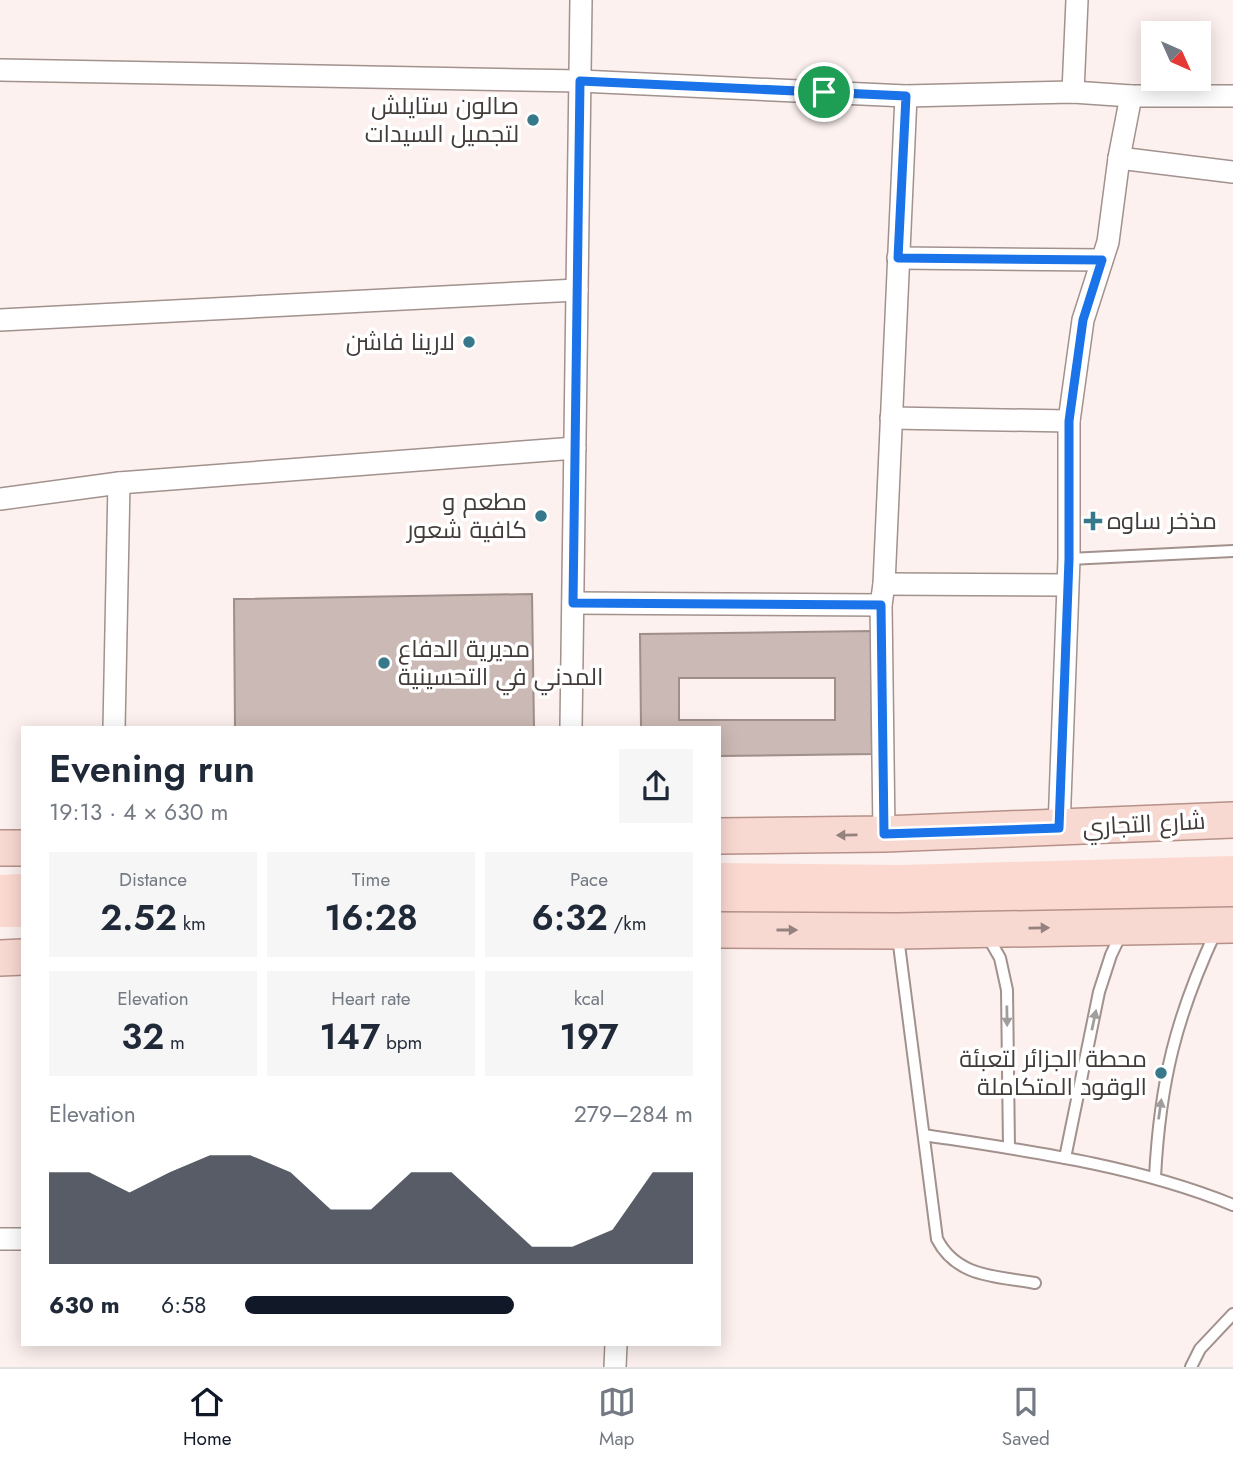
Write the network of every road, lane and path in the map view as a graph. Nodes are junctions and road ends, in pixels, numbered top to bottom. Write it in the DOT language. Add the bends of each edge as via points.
graph roads {
  1 [pos="581,0"];
  2 [pos="1077,0"];
  3 [pos="0,70"];
  4 [pos="580,81"];
  5 [pos="1073,92"];
  6 [pos="906,96"];
  7 [pos="1131,96"];
  8 [pos="1233,96"];
  9 [pos="1119,158"];
  10 [pos="1233,172"];
  11 [pos="898,258"];
  12 [pos="1102,260"];
  13 [pos="577,289"];
  14 [pos="0,320"];
  15 [pos="891,418"];
  16 [pos="1069,421"];
  17 [pos="575,448"];
  18 [pos="119,483"];
  19 [pos="0,499"];
  20 [pos="1233,551"];
  21 [pos="1069,559"];
  22 [pos="1067,585"];
  23 [pos="883,594"];
  24 [pos="573,603"];
  25 [pos="114,726"];
  26 [pos="571,726"];
  27 [pos="1233,820"];
  28 [pos="1059,828"];
  29 [pos="884,834"];
  30 [pos="721,836"];
  31 [pos="0,848"];
  32 [pos="21,848"];
  33 [pos="1226,925"];
  34 [pos="1125,927"];
  35 [pos="982,929"];
  36 [pos="721,930"];
  37 [pos="898,931"];
  38 [pos="21,957"];
  39 [pos="0,958"];
  40 [pos="924,1135"];
  41 [pos="1009,1148"];
  42 [pos="1065,1158"];
  43 [pos="1155,1177"];
  44 [pos="1233,1205"];
  45 [pos="0,1238"];
  46 [pos="21,1239"];
  47 [pos="1035,1283"];
  48 [pos="1233,1314"];
  49 [pos="616,1346"];
  50 [pos="615,1367"];
  51 [pos="1191,1367"];
  1 -- 4 [label="street"];
  2 -- 5 [label="street"];
  3 -- 4 [label="street"];
  4 -- 6 [label="street"];
  4 -- 13 [label="street"];
  5 -- 6 [label="street"];
  5 -- 7 [label="street"];
  6 -- 11 [label="street"];
  7 -- 8 [label="street"];
  7 -- 9 [label="street"];
  9 -- 10 [label="street"];
  9 -- 12 [label="street"];
  11 -- 12 [label="street"];
  11 -- 15 [label="street"];
  12 -- 16 [label="street" via="1083,320"];
  13 -- 14 [label="street"];
  13 -- 17 [label="street"];
  15 -- 16 [label="street"];
  15 -- 23 [label="street"];
  16 -- 21 [label="street"];
  17 -- 18 [label="street"];
  17 -- 24 [label="street"];
  18 -- 19 [label="street"];
  18 -- 25 [label="street"];
  20 -- 21 [label="lane"];
  21 -- 22 [label="street"];
  22 -- 23 [label="street"];
  22 -- 28 [label="street"];
  23 -- 24 [label="street"];
  23 -- 29 [label="street"];
  24 -- 26 [label="street"];
  27 -- 28 [label="main road, شارع التجاري"];
  28 -- 29 [label="main road, شارع التجاري"];
  29 -- 30 [label="main road, شارع التجاري, one-way"];
  31 -- 32 [label="main road"];
  33 -- 34 [label="main road"];
  43 -- 33 [label="lane, one-way" via="1158,1125 1178,1023 1195,975"];
  35 -- 34 [label="main road, one-way"];
  42 -- 34 [label="lane, one-way" via="1099,992"];
  35 -- 37 [label="main road"];
  35 -- 41 [label="lane, one-way" via="1000,958 1007,990"];
  36 -- 37 [label="main road, one-way"];
  37 -- 40 [label="lane"];
  38 -- 39 [label="main road"];
  40 -- 41 [label="lane"];
  40 -- 47 [label="lane" via="937,1239 943,1251 968,1270"];
  41 -- 42 [label="lane"];
  42 -- 43 [label="lane"];
  43 -- 44 [label="lane"];
  45 -- 46 [label="street"];
  48 -- 51 [label="lane" via="1200,1349"];
  49 -- 50 [label="street"];
}
